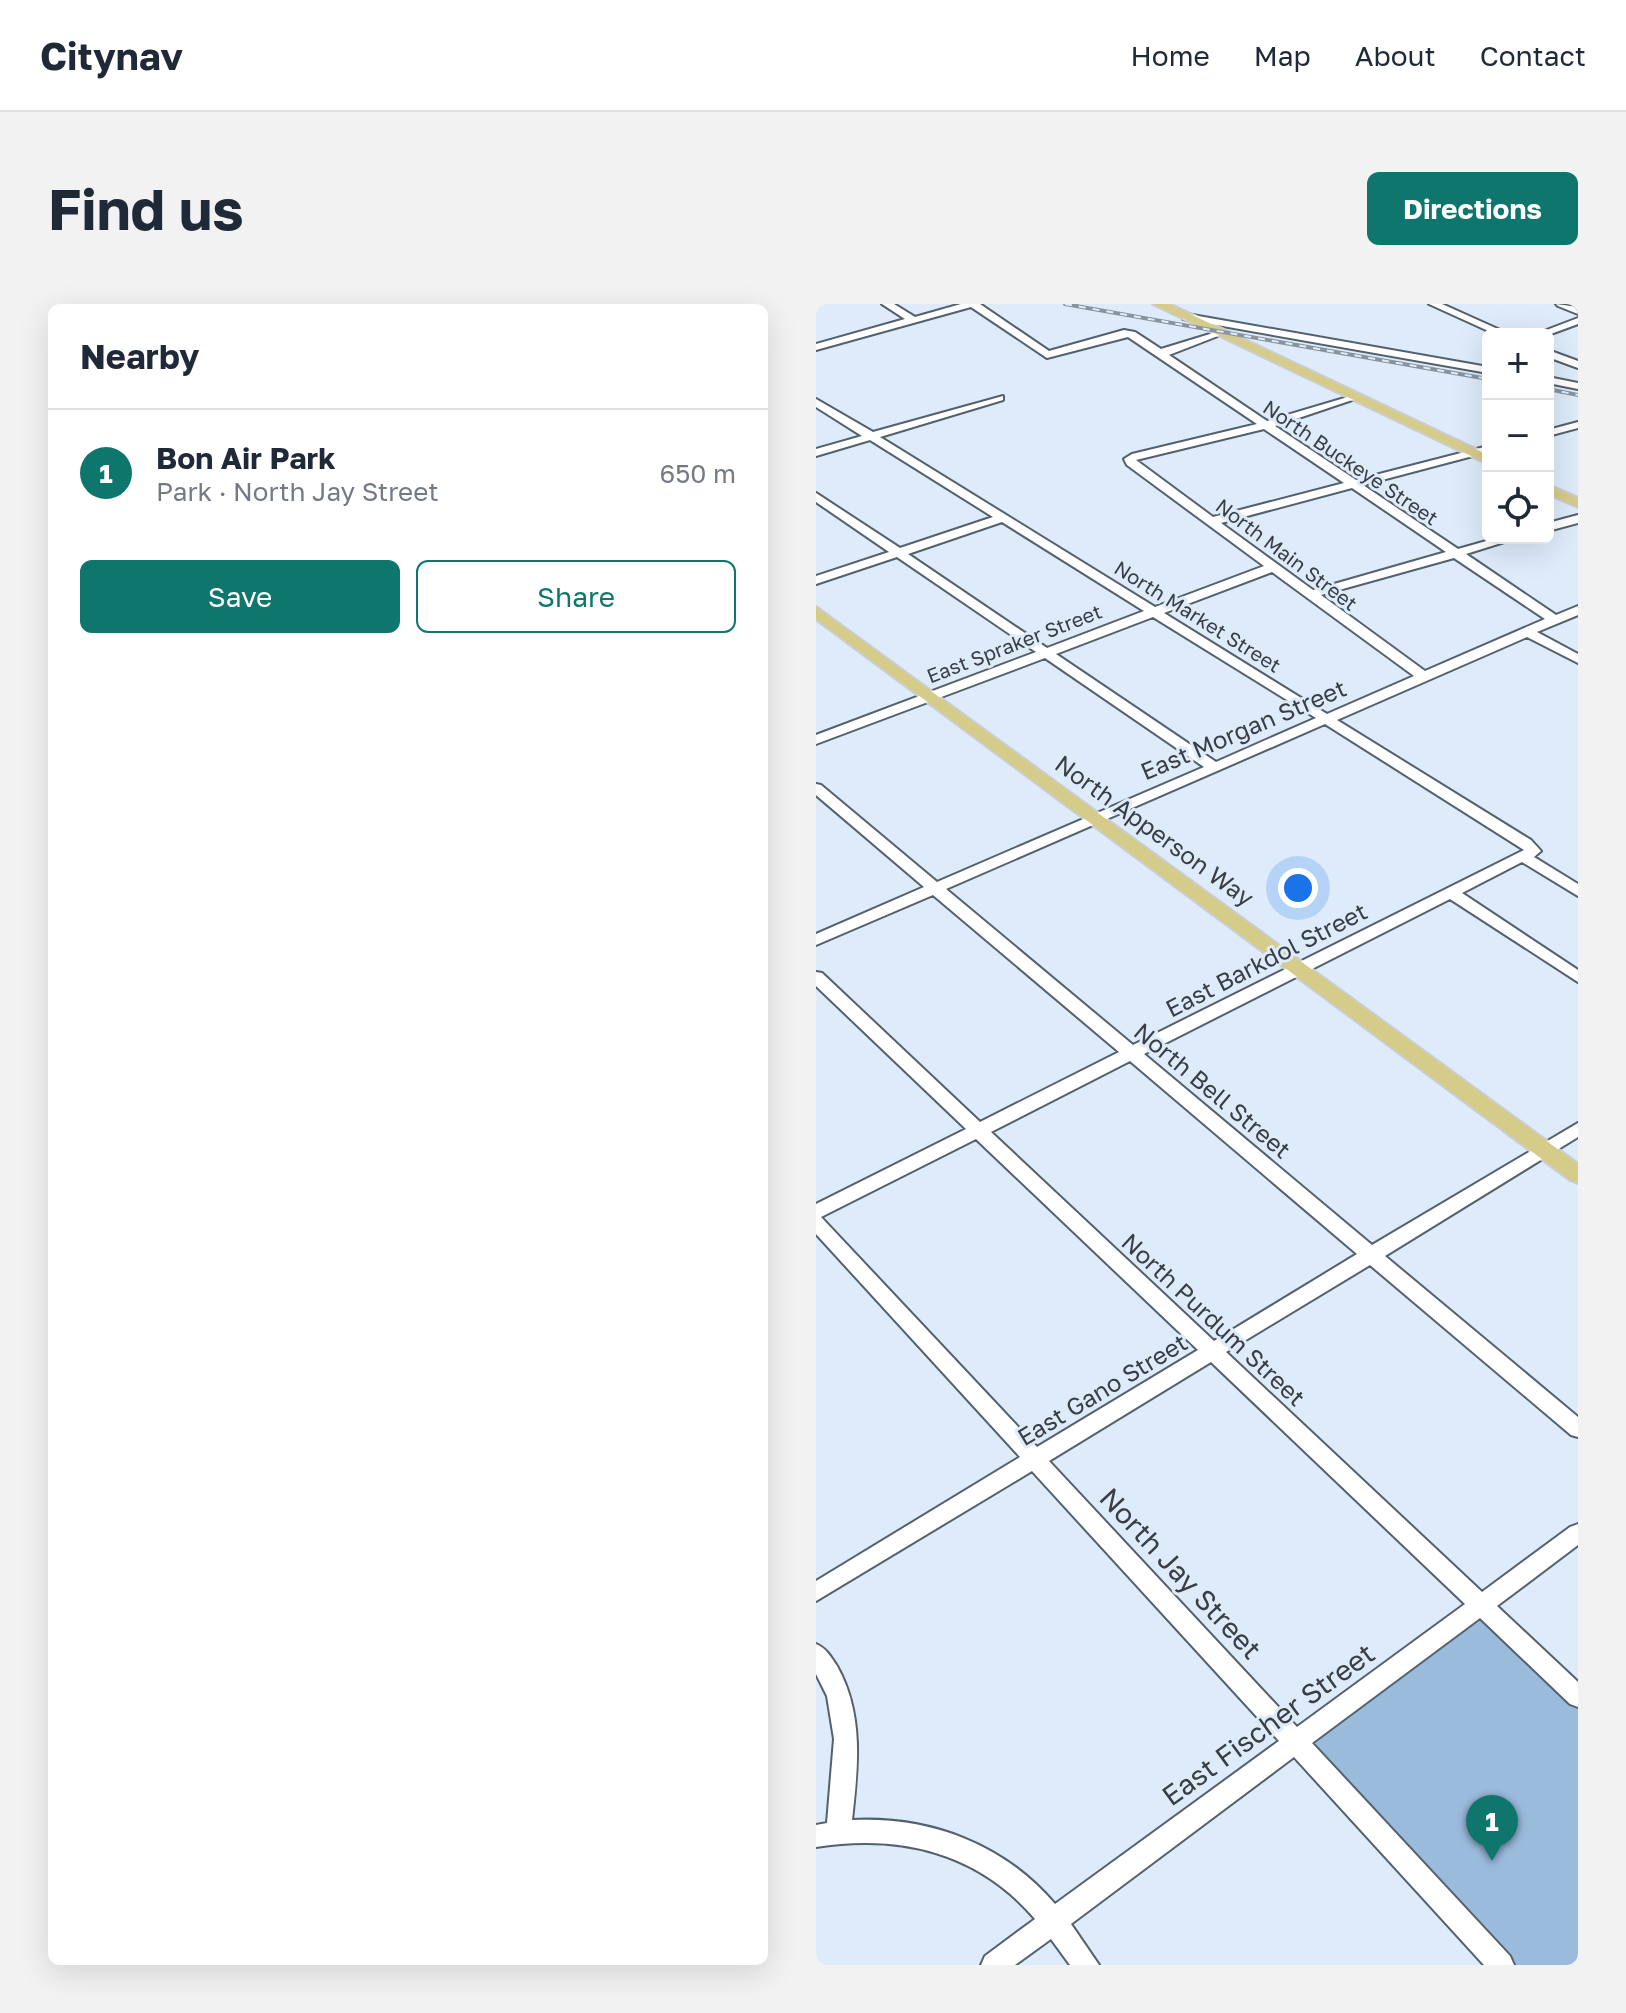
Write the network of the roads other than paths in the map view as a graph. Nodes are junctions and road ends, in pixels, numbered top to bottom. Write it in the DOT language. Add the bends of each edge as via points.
graph roads {
  1 [pos="887,304"];
  2 [pos="973,304"];
  3 [pos="1159,304"];
  4 [pos="1434,304"];
  5 [pos="1464,304"];
  6 [pos="1561,304"];
  7 [pos="1446,309"];
  8 [pos="1578,311"];
  9 [pos="1187,317"];
  10 [pos="913,320"];
  11 [pos="1578,321"];
  12 [pos="1490,328"];
  13 [pos="1554,329"];
  14 [pos="1219,332"];
  15 [pos="816,347"];
  16 [pos="1157,353"];
  17 [pos="1554,355"];
  18 [pos="1578,365"];
  19 [pos="1482,369"];
  20 [pos="1554,381"];
  21 [pos="1578,386"];
  22 [pos="1354,396"];
  23 [pos="999,398"];
  24 [pos="816,402"];
  25 [pos="1264,425"];
  26 [pos="1578,425"];
  27 [pos="1554,431"];
  28 [pos="871,436"];
  29 [pos="1482,451"];
  30 [pos="816,453"];
  31 [pos="1473,453"];
  32 [pos="1482,457"];
  33 [pos="1353,485"];
  34 [pos="1554,492"];
  35 [pos="816,497"];
  36 [pos="1578,503"];
  37 [pos="1003,518"];
  38 [pos="1578,519"];
  39 [pos="1210,522"];
  40 [pos="1554,525"];
  41 [pos="1489,544"];
  42 [pos="898,552"];
  43 [pos="1456,553"];
  44 [pos="1271,568"];
  45 [pos="816,580"];
  46 [pos="1308,595"];
  47 [pos="1578,610"];
  48 [pos="1153,611"];
  49 [pos="816,612"];
  50 [pos="1555,620"];
  51 [pos="1527,632"];
  52 [pos="1046,652"];
  53 [pos="1578,659"];
  54 [pos="1424,677"];
  55 [pos="931,696"];
  56 [pos="1326,719"];
  57 [pos="816,740"];
  58 [pos="1214,767"];
  59 [pos="816,788"];
  60 [pos="1094,819"];
  61 [pos="1524,857"];
  62 [pos="934,888"];
  63 [pos="1578,891"];
  64 [pos="1451,893"];
  65 [pos="816,940"];
  66 [pos="1299,969"];
  67 [pos="816,977"];
  68 [pos="1578,977"];
  69 [pos="1132,1053"];
  70 [pos="1578,1129"];
  71 [pos="978,1131"];
  72 [pos="1544,1150"];
  73 [pos="1578,1175"];
  74 [pos="816,1212"];
  75 [pos="816,1222"];
  76 [pos="1372,1256"];
  77 [pos="1212,1352"];
  78 [pos="1578,1429"];
  79 [pos="1036,1459"];
  80 [pos="1578,1533"];
  81 [pos="816,1592"];
  82 [pos="1481,1605"];
  83 [pos="816,1654"];
  84 [pos="1578,1697"];
  85 [pos="1295,1741"];
  86 [pos="827,1833"];
  87 [pos="1053,1922"];
  88 [pos="994,1965"];
  89 [pos="1086,1965"];
  90 [pos="1501,1965"];
  1 -- 10 [label="street"];
  2 -- 10 [label="street"];
  2 -- 16 [label="street, North Buckeye Street" via="1047,355 1128,333"];
  3 -- 9 [label="main road"];
  4 -- 7 [label="street"];
  5 -- 7 [label="street"];
  6 -- 8 [label="street"];
  7 -- 12 [label="street"];
  9 -- 14 [label="main road"];
  9 -- 19 [label="street"];
  10 -- 15 [label="street"];
  11 -- 13 [label="street"];
  14 -- 16 [label="street"];
  14 -- 22 [label="main road"];
  16 -- 25 [label="street, North Buckeye Street"];
  17 -- 18 [label="street"];
  20 -- 21 [label="street"];
  22 -- 25 [label="street"];
  22 -- 31 [label="main road"];
  23 -- 28 [label="street"];
  24 -- 28 [label="street, North Market Street"];
  25 -- 33 [label="street, North Buckeye Street"];
  25 -- 39 [label="street, North Main Street" via="1130,459"];
  26 -- 27 [label="street"];
  28 -- 30 [label="street"];
  28 -- 37 [label="street, North Market Street"];
  29 -- 31 [label="street"];
  31 -- 32 [label="main road"];
  31 -- 33 [label="street"];
  33 -- 39 [label="street"];
  33 -- 43 [label="street, North Buckeye Street"];
  34 -- 36 [label="main road"];
  35 -- 42 [label="street"];
  37 -- 42 [label="street"];
  37 -- 48 [label="street, North Market Street"];
  38 -- 40 [label="street"];
  39 -- 44 [label="street, North Main Street"];
  41 -- 43 [label="street"];
  42 -- 45 [label="street"];
  42 -- 52 [label="street"];
  43 -- 46 [label="street"];
  43 -- 50 [label="street, North Buckeye Street"];
  44 -- 46 [label="street, North Main Street"];
  44 -- 48 [label="street, East Spraker Street"];
  46 -- 54 [label="street, North Main Street"];
  47 -- 50 [label="street, East Morgan Street"];
  48 -- 52 [label="street, East Spraker Street"];
  48 -- 56 [label="street, North Market Street"];
  49 -- 55 [label="main road, North Apperson Way"];
  50 -- 51 [label="street, East Morgan Street"];
  51 -- 53 [label="street"];
  51 -- 54 [label="street, East Morgan Street"];
  52 -- 55 [label="street, East Spraker Street"];
  52 -- 58 [label="street"];
  54 -- 56 [label="street, East Morgan Street"];
  55 -- 57 [label="street, East Spraker Street"];
  55 -- 60 [label="main road, North Apperson Way"];
  56 -- 58 [label="street, East Morgan Street"];
  56 -- 61 [label="street, North Market Street" via="1526,843 1533,851"];
  58 -- 60 [label="street, East Morgan Street"];
  59 -- 62 [label="street, North Bell Street"];
  60 -- 62 [label="street, East Morgan Street"];
  60 -- 66 [label="main road, North Apperson Way"];
  61 -- 63 [label="street, North Market Street"];
  61 -- 64 [label="street, East Barkdol Street"];
  62 -- 65 [label="street, East Morgan Street"];
  62 -- 69 [label="street, North Bell Street"];
  64 -- 66 [label="street, East Barkdol Street"];
  64 -- 68 [label="street"];
  66 -- 69 [label="street, East Barkdol Street"];
  66 -- 72 [label="main road, North Apperson Way"];
  67 -- 71 [label="street, North Purdum Street"];
  69 -- 71 [label="street, East Barkdol Street"];
  69 -- 76 [label="street, North Bell Street"];
  70 -- 72 [label="street, East Gano Street"];
  71 -- 74 [label="street, East Barkdol Street"];
  71 -- 77 [label="street, North Purdum Street"];
  72 -- 73 [label="main road, North Apperson Way"];
  72 -- 76 [label="street, East Gano Street"];
  75 -- 79 [label="street, North Jay Street"];
  76 -- 77 [label="street, East Gano Street"];
  76 -- 78 [label="street, North Bell Street"];
  77 -- 79 [label="street, East Gano Street"];
  77 -- 82 [label="street, North Purdum Street"];
  79 -- 81 [label="street, East Gano Street"];
  79 -- 85 [label="street, North Jay Street"];
  80 -- 82 [label="street, East Fischer Street"];
  82 -- 84 [label="street, North Purdum Street"];
  82 -- 85 [label="street, East Fischer Street"];
  83 -- 86 [label="street" via="842,1703 848,1748"];
  85 -- 87 [label="street, East Fischer Street"];
  85 -- 90 [label="street, North Jay Street"];
  86 -- 87 [label="street" via="863,1829 959,1846 1020,1884"];
  87 -- 88 [label="street, East Fischer Street"];
  87 -- 89 [label="street"];
}
